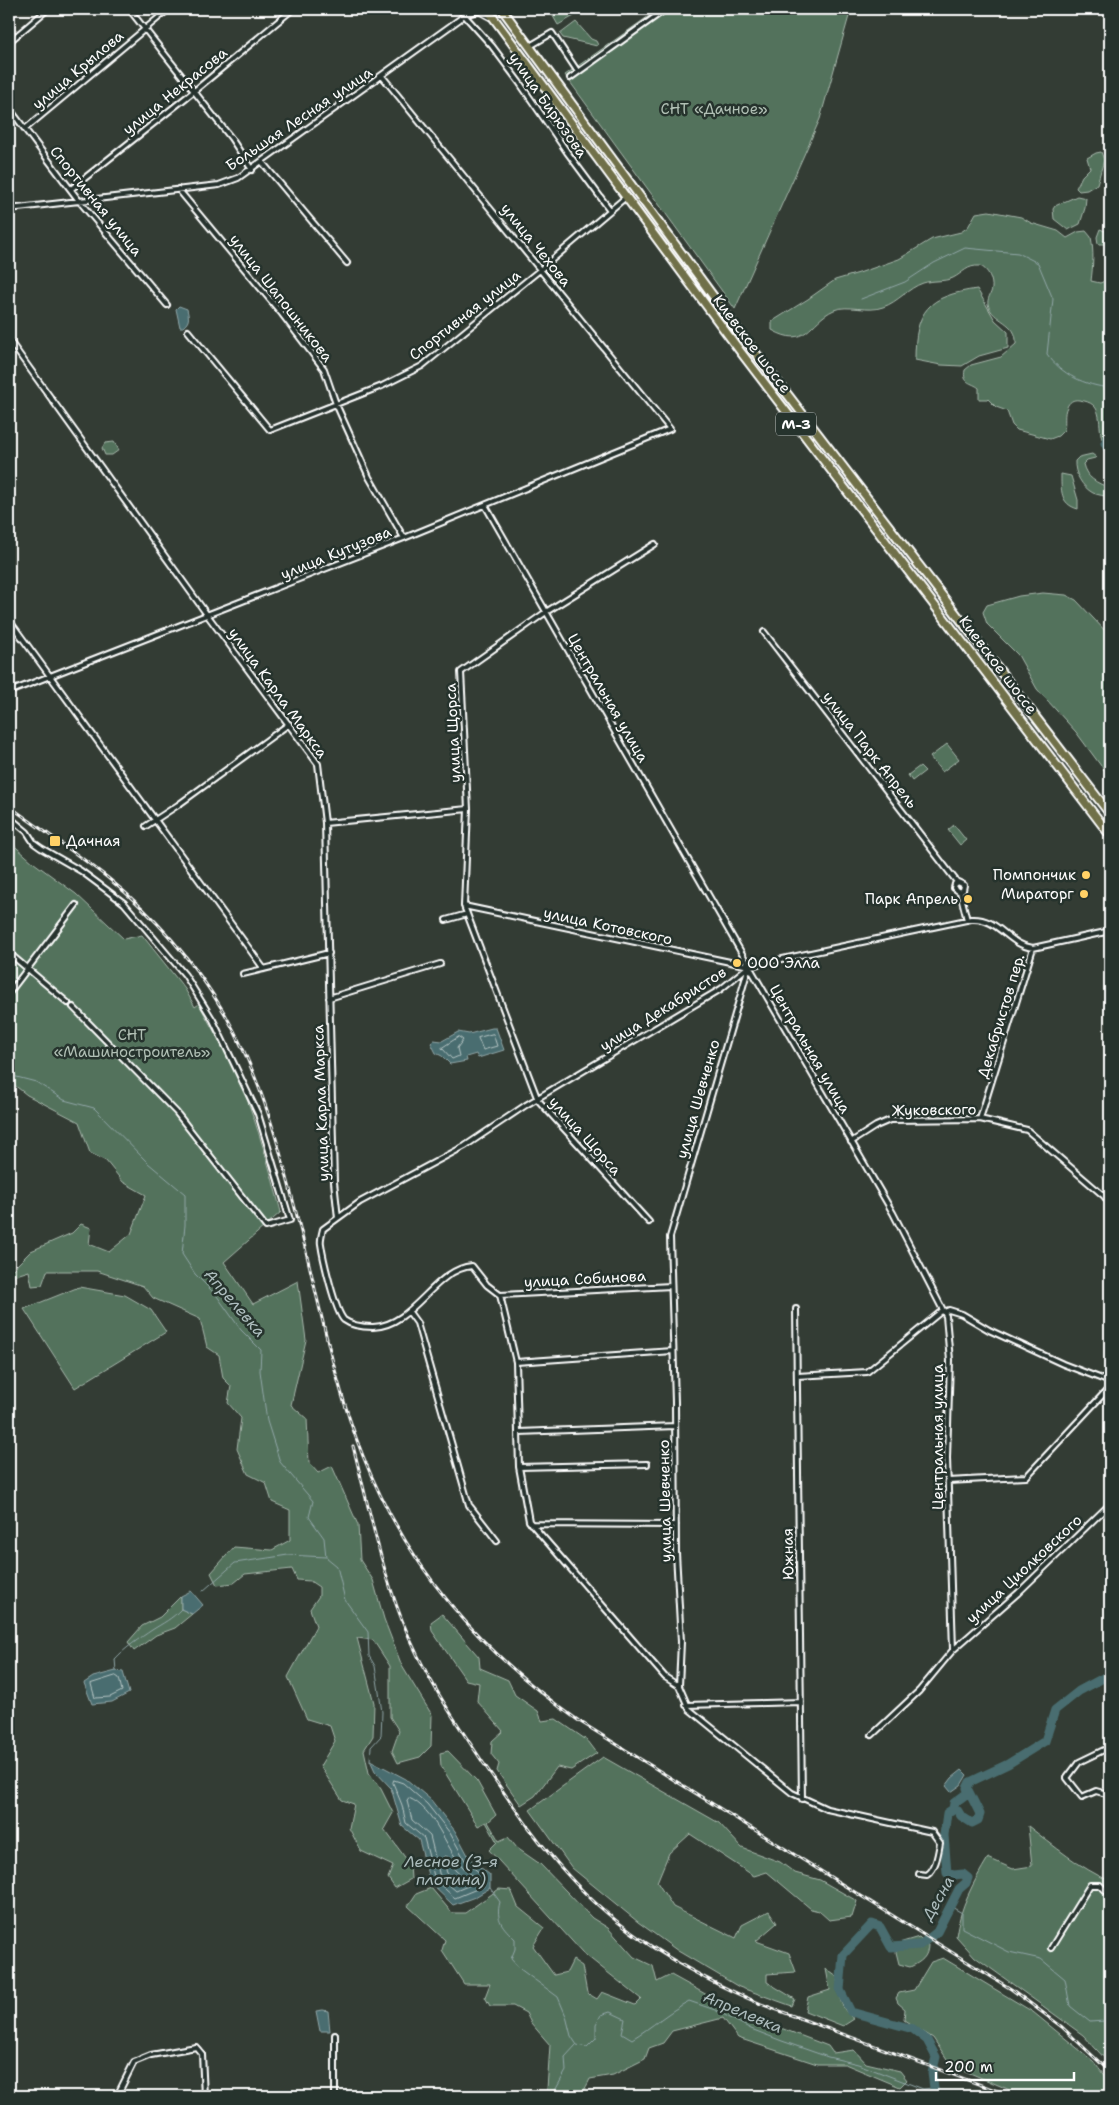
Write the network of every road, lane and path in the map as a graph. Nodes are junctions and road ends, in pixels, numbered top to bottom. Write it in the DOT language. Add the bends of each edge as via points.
graph roads {
  1 [pos="48,9"];
  2 [pos="129,9"];
  3 [pos="169,9"];
  4 [pos="293,9"];
  5 [pos="462,9"];
  6 [pos="469,9"];
  7 [pos="487,9"];
  8 [pos="502,9"];
  9 [pos="666,9"];
  10 [pos="464,15"];
  11 [pos="501,27"];
  12 [pos="144,28"];
  13 [pos="9,42"];
  14 [pos="530,46"];
  15 [pos="578,72"];
  16 [pos="382,76"];
  17 [pos="570,78"];
  18 [pos="193,92"];
  19 [pos="9,108"];
  20 [pos="25,129"];
  21 [pos="262,162"];
  22 [pos="252,170"];
  23 [pos="71,189"];
  24 [pos="178,189"];
  25 [pos="626,197"];
  26 [pos="80,202"];
  27 [pos="9,210"];
  28 [pos="610,210"];
  29 [pos="347,263"];
  30 [pos="541,269"];
  31 [pos="167,305"];
  32 [pos="188,331"];
  33 [pos="9,340"];
  34 [pos="336,404"];
  35 [pos="670,429"];
  36 [pos="485,505"];
  37 [pos="404,538"];
  38 [pos="655,544"];
  39 [pos="546,612"];
  40 [pos="208,616"];
  41 [pos="9,620"];
  42 [pos="764,632"];
  43 [pos="50,677"];
  44 [pos="9,692"];
  45 [pos="289,724"];
  46 [pos="468,809"];
  47 [pos="1110,814"];
  48 [pos="9,817"];
  49 [pos="156,819"];
  50 [pos="325,823"];
  51 [pos="146,826"];
  52 [pos="1110,834"];
  53 [pos="957,882"];
  54 [pos="960,892"];
  55 [pos="76,905"];
  56 [pos="464,906"];
  57 [pos="467,914"];
  58 [pos="446,920"];
  59 [pos="967,920"];
  60 [pos="1110,931"];
  61 [pos="1034,948"];
  62 [pos="9,952"];
  63 [pos="329,954"];
  64 [pos="440,964"];
  65 [pos="749,966"];
  66 [pos="28,969"];
  67 [pos="264,969"];
  68 [pos="243,974"];
  69 [pos="9,993"];
  70 [pos="329,998"];
  71 [pos="68,1003"];
  72 [pos="73,1007"];
  73 [pos="538,1100"];
  74 [pos="980,1119"];
  75 [pos="851,1142"];
  76 [pos="338,1218"];
  77 [pos="649,1222"];
  78 [pos="1110,1239"];
  79 [pos="671,1286"];
  80 [pos="500,1295"];
  81 [pos="796,1310"];
  82 [pos="943,1311"];
  83 [pos="408,1312"];
  84 [pos="673,1351"];
  85 [pos="516,1362"];
  86 [pos="797,1376"];
  87 [pos="1110,1382"];
  88 [pos="1110,1387"];
  89 [pos="675,1426"];
  90 [pos="519,1432"];
  91 [pos="647,1464"];
  92 [pos="519,1468"];
  93 [pos="948,1481"];
  94 [pos="1110,1504"];
  95 [pos="531,1524"];
  96 [pos="676,1525"];
  97 [pos="497,1541"];
  98 [pos="952,1650"];
  99 [pos="679,1686"];
  100 [pos="801,1702"];
  101 [pos="686,1705"];
  102 [pos="872,1735"];
  103 [pos="1110,1747"];
  104 [pos="1110,1795"];
  105 [pos="802,1799"];
  106 [pos="919,1874"];
  107 [pos="1110,1895"];
  108 [pos="1051,1948"];
  109 [pos="335,2035"];
  110 [pos="117,2096"];
  111 [pos="204,2096"];
  112 [pos="335,2096"];
  1 -- 13 [label="street"];
  2 -- 12 [label="street"];
  3 -- 12 [label="street, улица Крылова"];
  4 -- 18 [label="street, улица Некрасова"];
  5 -- 10 [label="street"];
  6 -- 10 [label="street, Большая Лесная улица"];
  7 -- 11 [label="highway, Киевское шоссе / М-3"];
  8 -- 14 [label="highway, Киевское шоссе / М-3"];
  9 -- 15 [label="street"];
  10 -- 11 [label="street" via="482,13"];
  10 -- 16 [label="street, Большая Лесная улица"];
  10 -- 28 [label="street, улица Бирюзова" via="514,75"];
  11 -- 25 [label="highway, Киевское шоссе / М-3"];
  12 -- 18 [label="street"];
  12 -- 20 [label="street, улица Крылова"];
  14 -- 15 [label="street" via="552,33"];
  14 -- 47 [label="highway, Киевское шоссе / М-3" via="738,330"];
  15 -- 17 [label="street"];
  16 -- 21 [label="street, Большая Лесная улица"];
  16 -- 30 [label="street, улица Чехова"];
  18 -- 22 [label="street" via="231,138"];
  18 -- 23 [label="street, улица Некрасова"];
  19 -- 20 [label="street, Спортивная улица"];
  20 -- 23 [label="street, Спортивная улица"];
  21 -- 22 [label="street, Большая Лесная улица"];
  21 -- 29 [label="street"];
  22 -- 24 [label="street, Большая Лесная улица" via="219,185"];
  23 -- 26 [label="street, Спортивная улица"];
  24 -- 26 [label="street, Большая Лесная улица"];
  24 -- 34 [label="street, улица Шапошникова" via="324,369"];
  25 -- 28 [label="street, Спортивная улица"];
  25 -- 52 [label="highway, Киевское шоссе / М-3"];
  26 -- 27 [label="street, Большая Лесная улица"];
  26 -- 31 [label="street, Спортивная улица"];
  28 -- 30 [label="street, Спортивная улица"];
  30 -- 34 [label="street, Спортивная улица" via="422,366"];
  30 -- 35 [label="street, улица Чехова"];
  32 -- 34 [label="street, Спортивная улица" via="270,430"];
  33 -- 40 [label="street, улица Карла Маркса"];
  34 -- 37 [label="street, улица Шапошникова" via="369,476"];
  35 -- 36 [label="street, улица Кутузова"];
  36 -- 37 [label="street, улица Кутузова"];
  36 -- 39 [label="street, Центральная улица"];
  37 -- 40 [label="street, улица Кутузова"];
  38 -- 39 [label="street, улица Щорса"];
  39 -- 46 [label="street, улица Щорса" via="461,672"];
  39 -- 65 [label="street, Центральная улица"];
  40 -- 43 [label="street, улица Кутузова"];
  40 -- 45 [label="street, улица Карла Маркса"];
  41 -- 43 [label="street"];
  42 -- 53 [label="street, улица Парк Апрель"];
  43 -- 44 [label="street, улица Кутузова"];
  43 -- 49 [label="street"];
  45 -- 49 [label="street"];
  45 -- 50 [label="street, улица Карла Маркса" via="318,764"];
  46 -- 50 [label="street"];
  46 -- 56 [label="street, улица Щорса"];
  48 -- 72 [label="street" via="27,832 34,843 81,870 124,903 185,975 213,1020 258,1114 290,1220 266,1227 176,1112"];
  49 -- 51 [label="street"];
  49 -- 67 [label="street"];
  50 -- 63 [label="street, улица Карла Маркса"];
  53 -- 54 [label="street, улица Парк Апрель" via="954,888"];
  53 -- 54 [label="street, улица Парк Апрель" via="964,885"];
  54 -- 59 [label="street, улица Парк Апрель"];
  55 -- 66 [label="street"];
  56 -- 57 [label="street, улица Щорса"];
  56 -- 65 [label="street, улица Котовского"];
  57 -- 58 [label="street"];
  57 -- 73 [label="street, улица Щорса"];
  59 -- 61 [label="street, улица Декабристов" via="986,920 1017,944"];
  59 -- 65 [label="street, улица Декабристов"];
  60 -- 61 [label="street"];
  61 -- 74 [label="street, Декабристов пер."];
  62 -- 66 [label="street"];
  63 -- 67 [label="street"];
  63 -- 70 [label="street, улица Карла Маркса"];
  64 -- 70 [label="street"];
  65 -- 73 [label="street, улица Декабристов" via="721,989"];
  65 -- 75 [label="street, Центральная улица"];
  65 -- 79 [label="street, улица Шевченко" via="670,1237"];
  66 -- 69 [label="street"];
  66 -- 71 [label="street"];
  67 -- 68 [label="street"];
  70 -- 76 [label="street, улица Карла Маркса" via="334,1182"];
  73 -- 76 [label="street, улица Декабристов" via="465,1146 360,1202"];
  73 -- 77 [label="street, улица Щорса"];
  74 -- 75 [label="street, Жуковского" via="890,1120"];
  74 -- 78 [label="street, Жуковского" via="1027,1130 1104,1196 1109,1203"];
  75 -- 82 [label="street, Центральная улица" via="893,1213"];
  76 -- 83 [label="street, улица Декабристов" via="323,1229 320,1242 337,1310 344,1320 352,1325 375,1327 394,1322"];
  79 -- 80 [label="street, улица Собинова"];
  79 -- 84 [label="street, улица Шевченко"];
  80 -- 83 [label="street" via="472,1266 466,1267 442,1280"];
  80 -- 85 [label="street"];
  81 -- 86 [label="street, Южная"];
  82 -- 86 [label="street" via="867,1372"];
  82 -- 87 [label="street" via="962,1314 1063,1364"];
  82 -- 93 [label="street, Центральная улица" via="948,1326 950,1360"];
  83 -- 97 [label="street" via="416,1323 469,1505"];
  84 -- 85 [label="street"];
  84 -- 89 [label="street, улица Шевченко"];
  85 -- 90 [label="street"];
  86 -- 100 [label="street, Южная"];
  88 -- 93 [label="street" via="1026,1476"];
  89 -- 90 [label="street"];
  89 -- 96 [label="street, улица Шевченко"];
  90 -- 92 [label="street"];
  91 -- 92 [label="street"];
  92 -- 95 [label="street"];
  93 -- 98 [label="street, Центральная улица"];
  94 -- 98 [label="street, улица Циолковского" via="1018,1593"];
  95 -- 96 [label="street"];
  95 -- 99 [label="street" via="665,1677"];
  96 -- 99 [label="street, улица Шевченко" via="681,1642"];
  98 -- 102 [label="street, улица Циолковского" via="919,1691"];
  99 -- 101 [label="street, улица Шевченко"];
  100 -- 101 [label="street"];
  100 -- 105 [label="street, Южная"];
  101 -- 105 [label="street, улица Шевченко" via="784,1788"];
  103 -- 104 [label="street" via="1079,1762 1067,1778 1082,1798 1096,1792"];
  105 -- 106 [label="street, улица Шевченко" via="828,1810 932,1832 940,1843 939,1852 932,1872 927,1876"];
  107 -- 108 [label="street" via="1100,1885 1090,1886"];
  109 -- 112 [label="street"];
  110 -- 111 [label="street" via="134,2062 150,2055 196,2047 202,2054"];
}
